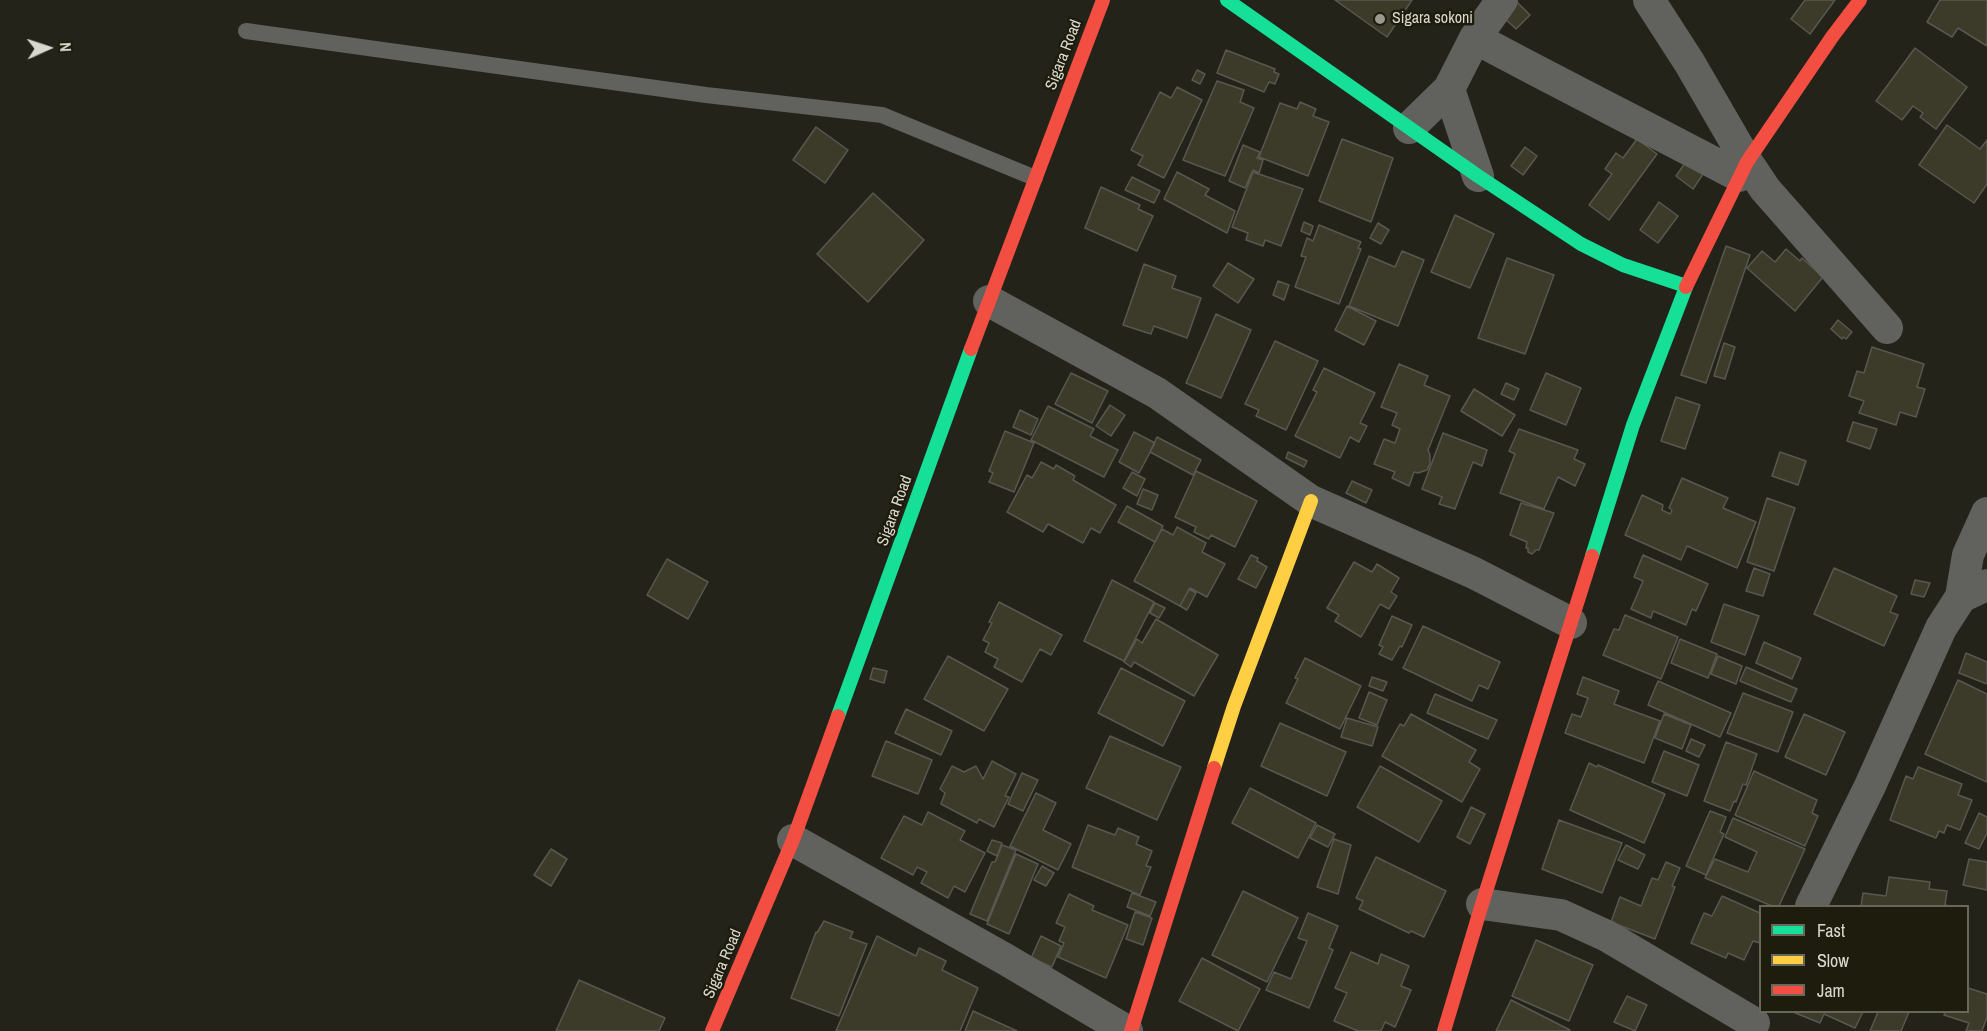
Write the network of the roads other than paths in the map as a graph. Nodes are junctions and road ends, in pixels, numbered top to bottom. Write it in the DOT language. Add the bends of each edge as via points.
graph roads {
  1 [pos="1103,0"];
  2 [pos="1227,0"];
  3 [pos="1502,0"];
  4 [pos="1649,0"];
  5 [pos="1860,0"];
  6 [pos="246,31"];
  7 [pos="1475,38"];
  8 [pos="1449,89"];
  9 [pos="1409,128"];
  10 [pos="1743,169"];
  11 [pos="1478,176"];
  12 [pos="1035,178"];
  13 [pos="1686,286"];
  14 [pos="989,301"];
  15 [pos="1887,328"];
  16 [pos="1311,501"];
  17 [pos="1987,513"];
  18 [pos="1974,591"];
  19 [pos="1571,623"];
  20 [pos="793,840"];
  21 [pos="1482,904"];
  22 [pos="1811,905"];
  23 [pos="1755,1021"];
  24 [pos="712,1031"];
  25 [pos="1129,1031"];
  26 [pos="1444,1031"];
  1 -- 12 [label="street, Sigara Road"];
  2 -- 9 [label="street"];
  3 -- 7 [label="street"];
  4 -- 10 [label="street" via="1689,62"];
  5 -- 10 [label="street"];
  6 -- 12 [label="lane" via="706,95 882,115"];
  7 -- 8 [label="street"];
  7 -- 10 [label="street" via="1575,92"];
  8 -- 9 [label="street"];
  8 -- 11 [label="street"];
  9 -- 11 [label="street"];
  10 -- 13 [label="street"];
  10 -- 15 [label="street"];
  11 -- 13 [label="street" via="1581,244 1623,265"];
  12 -- 14 [label="street, Sigara Road"];
  13 -- 19 [label="street" via="1633,425"];
  14 -- 16 [label="street" via="1157,393"];
  14 -- 20 [label="street, Sigara Road"];
  16 -- 19 [label="street" via="1474,573"];
  16 -- 25 [label="street" via="1234,706"];
  17 -- 18 [label="street" via="1968,555"];
  18 -- 22 [label="street" via="1941,628"];
  19 -- 21 [label="street"];
  20 -- 24 [label="street, Sigara Road"];
  20 -- 25 [label="street"];
  21 -- 23 [label="street" via="1561,915 1607,936"];
  21 -- 26 [label="street"];
}
